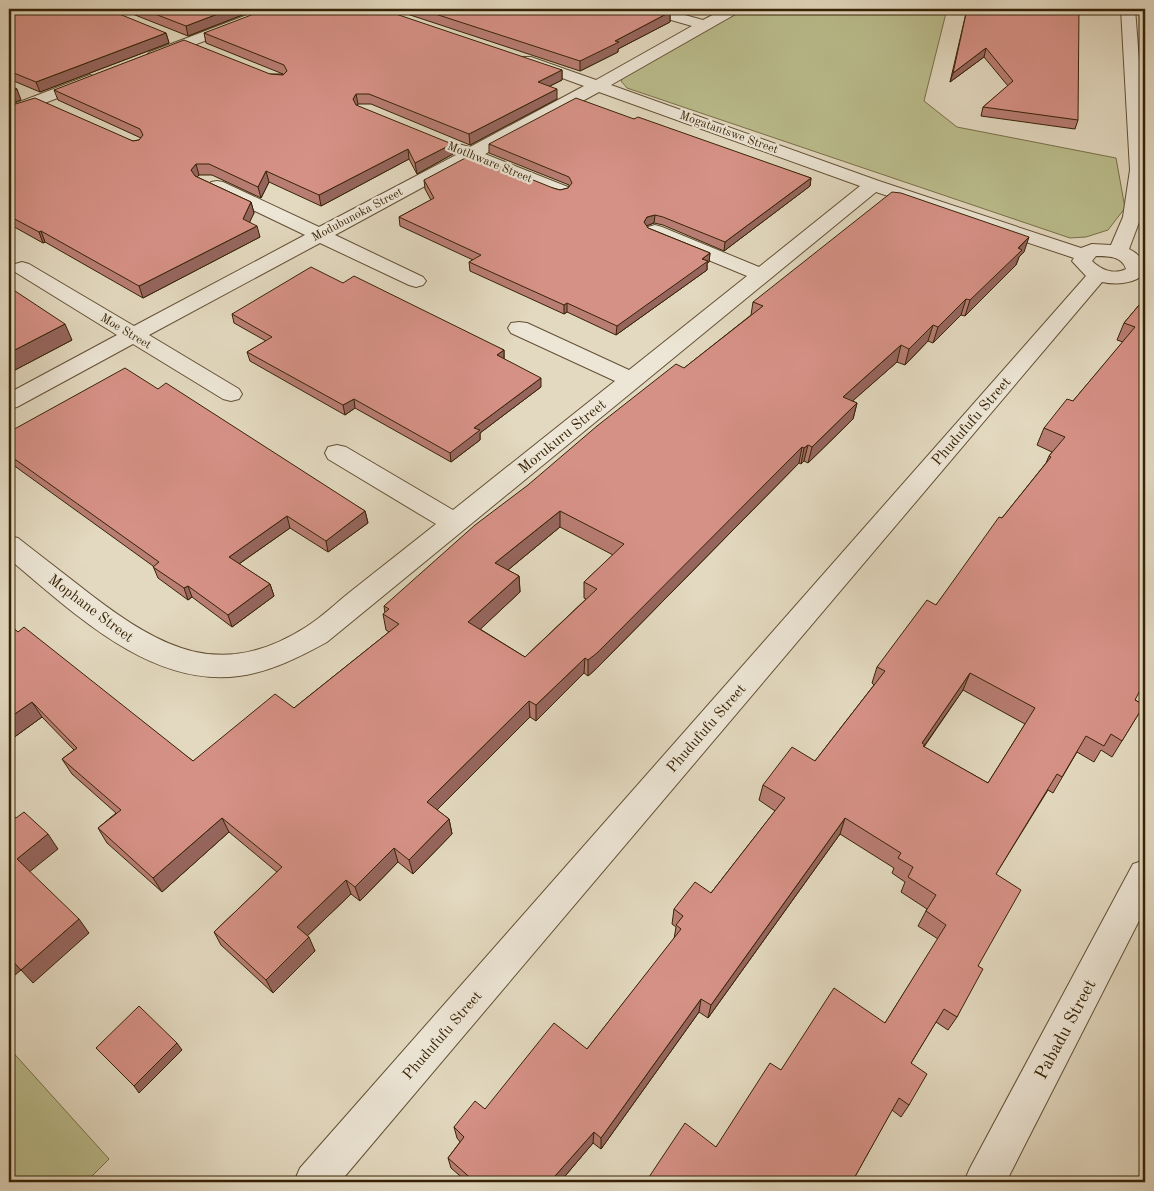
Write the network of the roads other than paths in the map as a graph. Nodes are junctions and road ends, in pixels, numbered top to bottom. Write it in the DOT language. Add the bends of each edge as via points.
graph roads {
  1 [pos="275,9"];
  2 [pos="648,9"];
  3 [pos="734,9"];
  4 [pos="1128,9"];
  5 [pos="704,26"];
  6 [pos="172,36"];
  7 [pos="189,42"];
  8 [pos="207,50"];
  9 [pos="514,56"];
  10 [pos="142,60"];
  11 [pos="105,74"];
  12 [pos="599,85"];
  13 [pos="16,89"];
  14 [pos="40,100"];
  15 [pos="57,108"];
  16 [pos="9,112"];
  17 [pos="444,143"];
  18 [pos="470,154"];
  19 [pos="205,181"];
  20 [pos="873,185"];
  21 [pos="561,191"];
  22 [pos="655,231"];
  23 [pos="320,234"];
  24 [pos="1118,252"];
  25 [pos="1091,264"];
  26 [pos="22,268"];
  27 [pos="1140,274"];
  28 [pos="762,275"];
  29 [pos="416,281"];
  30 [pos="519,328"];
  31 [pos="133,335"];
  32 [pos="631,380"];
  33 [pos="231,394"];
  34 [pos="9,402"];
  35 [pos="338,453"];
  36 [pos="455,523"];
  37 [pos="9,545"];
  38 [pos="238,665"];
  39 [pos="1143,888"];
  40 [pos="314,1182"];
  41 [pos="984,1182"];
  1 -- 7 [label="street"];
  2 -- 5 [label="street"];
  3 -- 5 [label="street, Modubunoka Street"];
  4 -- 24 [label="street" via="1139,170 1132,217"];
  5 -- 12 [label="street, Modubunoka Street"];
  6 -- 7 [label="street"];
  7 -- 8 [label="street"];
  7 -- 10 [label="street"];
  9 -- 12 [label="street, Mogatantswe Street"];
  11 -- 14 [label="street"];
  12 -- 18 [label="street, Modubunoka Street"];
  12 -- 20 [label="street, Mogatantswe Street"];
  13 -- 14 [label="street"];
  14 -- 15 [label="street"];
  14 -- 16 [label="street"];
  17 -- 18 [label="street, Motlhware Street"];
  18 -- 21 [label="street, Motlhware Street"];
  18 -- 23 [label="street, Modubunoka Street"];
  19 -- 23 [label="street"];
  20 -- 25 [label="street, Mogatantswe Street"];
  20 -- 28 [label="street, Morukuru Street"];
  22 -- 28 [label="street"];
  23 -- 29 [label="street"];
  23 -- 31 [label="street, Modubunoka Street"];
  24 -- 25 [label="street" via="1092,250"];
  24 -- 27 [label="street" via="1131,259"];
  25 -- 27 [label="street" via="1115,278"];
  25 -- 40 [label="street, Phudufufu Street"];
  26 -- 31 [label="street, Moe Street"];
  28 -- 32 [label="street, Morukuru Street"];
  30 -- 32 [label="street"];
  31 -- 33 [label="street, Moe Street"];
  31 -- 34 [label="street, Modubunoka Street"];
  32 -- 36 [label="street, Morukuru Street"];
  35 -- 36 [label="street"];
  36 -- 38 [label="street, Morukuru Street" via="317,634 269,658"];
  37 -- 38 [label="street, Mophane Street" via="120,632 145,647 201,666"];
  39 -- 41 [label="street, Pabadu Street"];
}
